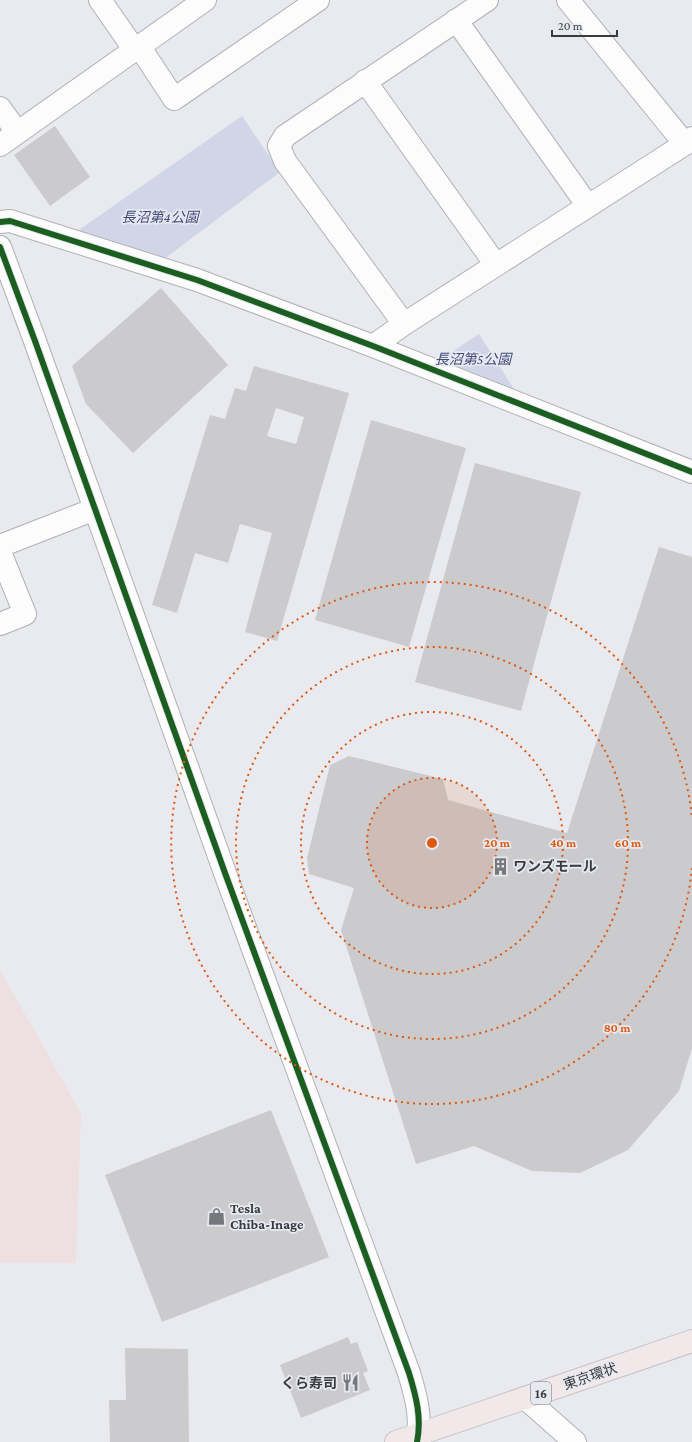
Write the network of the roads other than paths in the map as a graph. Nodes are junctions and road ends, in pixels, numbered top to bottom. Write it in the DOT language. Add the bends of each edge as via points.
graph roads {
  1 [pos="100,0"];
  2 [pos="205,0"];
  3 [pos="318,0"];
  4 [pos="487,0"];
  5 [pos="568,0"];
  6 [pos="456,20"];
  7 [pos="136,48"];
  8 [pos="365,81"];
  9 [pos="0,108"];
  10 [pos="8,139"];
  11 [pos="689,141"];
  12 [pos="588,206"];
  13 [pos="0,222"];
  14 [pos="0,247"];
  15 [pos="496,265"];
  16 [pos="404,324"];
  17 [pos="373,346"];
  18 [pos="692,472"];
  19 [pos="95,509"];
  20 [pos="0,546"];
  21 [pos="0,552"];
  22 [pos="0,624"];
  23 [pos="692,1341"];
  24 [pos="525,1398"];
  25 [pos="418,1438"];
  26 [pos="396,1442"];
  27 [pos="575,1442"];
  1 -- 7 [label="street"];
  2 -- 7 [label="street"];
  3 -- 7 [label="street" via="174,99"];
  4 -- 6 [label="street"];
  5 -- 11 [label="street"];
  6 -- 8 [label="street"];
  6 -- 12 [label="street"];
  7 -- 10 [label="street"];
  8 -- 15 [label="street"];
  8 -- 16 [label="street" via="285,136 279,146 285,161"];
  9 -- 10 [label="street"];
  11 -- 12 [label="street"];
  12 -- 15 [label="street"];
  13 -- 17 [label="street" via="10,221 197,280"];
  14 -- 19 [label="street"];
  15 -- 16 [label="street"];
  16 -- 17 [label="street"];
  17 -- 18 [label="street"];
  19 -- 20 [label="street"];
  19 -- 25 [label="street" via="224,873 410,1373 420,1413"];
  21 -- 22 [label="street" via="25,614"];
  23 -- 24 [label="highway, 東京環状 / 16"];
  24 -- 25 [label="highway, 東京環状 / 16"];
  24 -- 27 [label="street"];
  25 -- 26 [label="highway, 東京環状 / 16"];
}
